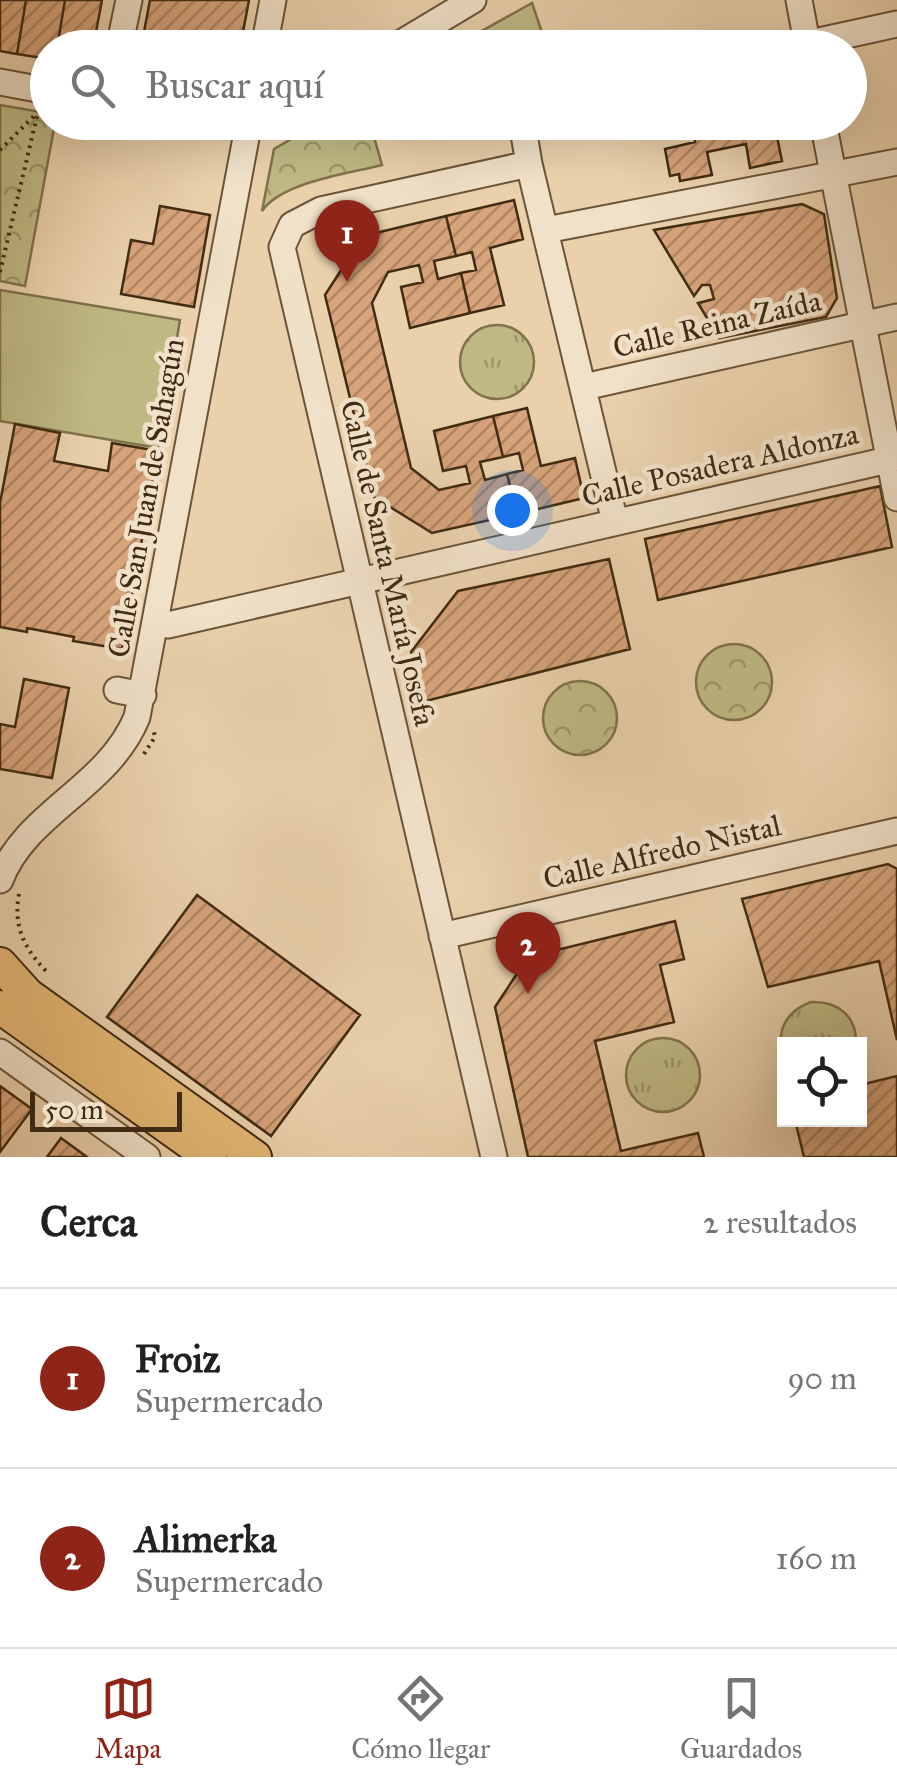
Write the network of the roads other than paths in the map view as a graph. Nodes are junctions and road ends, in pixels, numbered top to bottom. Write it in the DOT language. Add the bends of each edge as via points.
graph roads {
  1 [pos="129,0"];
  2 [pos="272,0"];
  3 [pos="473,0"];
  4 [pos="799,0"];
  5 [pos="897,24"];
  6 [pos="123,30"];
  7 [pos="267,30"];
  8 [pos="423,30"];
  9 [pos="800,30"];
  10 [pos="867,31"];
  11 [pos="0,82"];
  12 [pos="30,88"];
  13 [pos="241,140"];
  14 [pos="525,140"];
  15 [pos="827,140"];
  16 [pos="897,162"];
  17 [pos="529,164"];
  18 [pos="834,175"];
  19 [pos="546,230"];
  20 [pos="897,317"];
  21 [pos="863,325"];
  22 [pos="584,387"];
  23 [pos="893,459"];
  24 [pos="897,498"];
  25 [pos="614,522"];
  26 [pos="359,582"];
  27 [pos="156,623"];
  28 [pos="117,690"];
  29 [pos="143,695"];
  30 [pos="897,830"];
  31 [pos="11,845"];
  32 [pos="10,885"];
  33 [pos="442,936"];
  34 [pos="0,964"];
  35 [pos="0,1008"];
  36 [pos="0,1052"];
  37 [pos="147,1157"];
  38 [pos="210,1157"];
  39 [pos="255,1157"];
  40 [pos="494,1157"];
  1 -- 6 [label="street"];
  2 -- 7 [label="street"];
  3 -- 8 [label="street"];
  4 -- 9 [label="street"];
  5 -- 10 [label="street"];
  11 -- 12 [label="street"];
  13 -- 27 [label="street, Calle San Juan de Sahagún"];
  14 -- 17 [label="street"];
  15 -- 18 [label="street"];
  16 -- 18 [label="street"];
  17 -- 19 [label="street"];
  17 -- 26 [label="street, Calle de Santa María Josefa" via="320,210 292,225 282,247"];
  18 -- 19 [label="street"];
  18 -- 21 [label="street"];
  19 -- 22 [label="street"];
  20 -- 21 [label="street, Calle Reina Zaída"];
  21 -- 22 [label="street, Calle Reina Zaída"];
  21 -- 23 [label="street"];
  22 -- 25 [label="street"];
  23 -- 24 [label="street"];
  23 -- 25 [label="street, Calle Posadera Aldonza"];
  25 -- 26 [label="street, Calle Posadera Aldonza"];
  26 -- 27 [label="street, Calle Posadera Aldonza"];
  26 -- 33 [label="street, Calle de Santa María Josefa"];
  27 -- 29 [label="street, Calle San Juan de Sahagún"];
  28 -- 29 [label="street"];
  29 -- 31 [label="street, Calle San Juan de Sahagún" via="129,736 107,766"];
  30 -- 33 [label="street, Calle Alfredo Nistal"];
  31 -- 32 [label="street, Calle San Juan de Sahagún"];
  33 -- 40 [label="street, Calle de Santa María Josefa"];
  34 -- 39 [label="main road" via="28,995"];
  35 -- 38 [label="main road"];
  36 -- 37 [label="street"];
}
